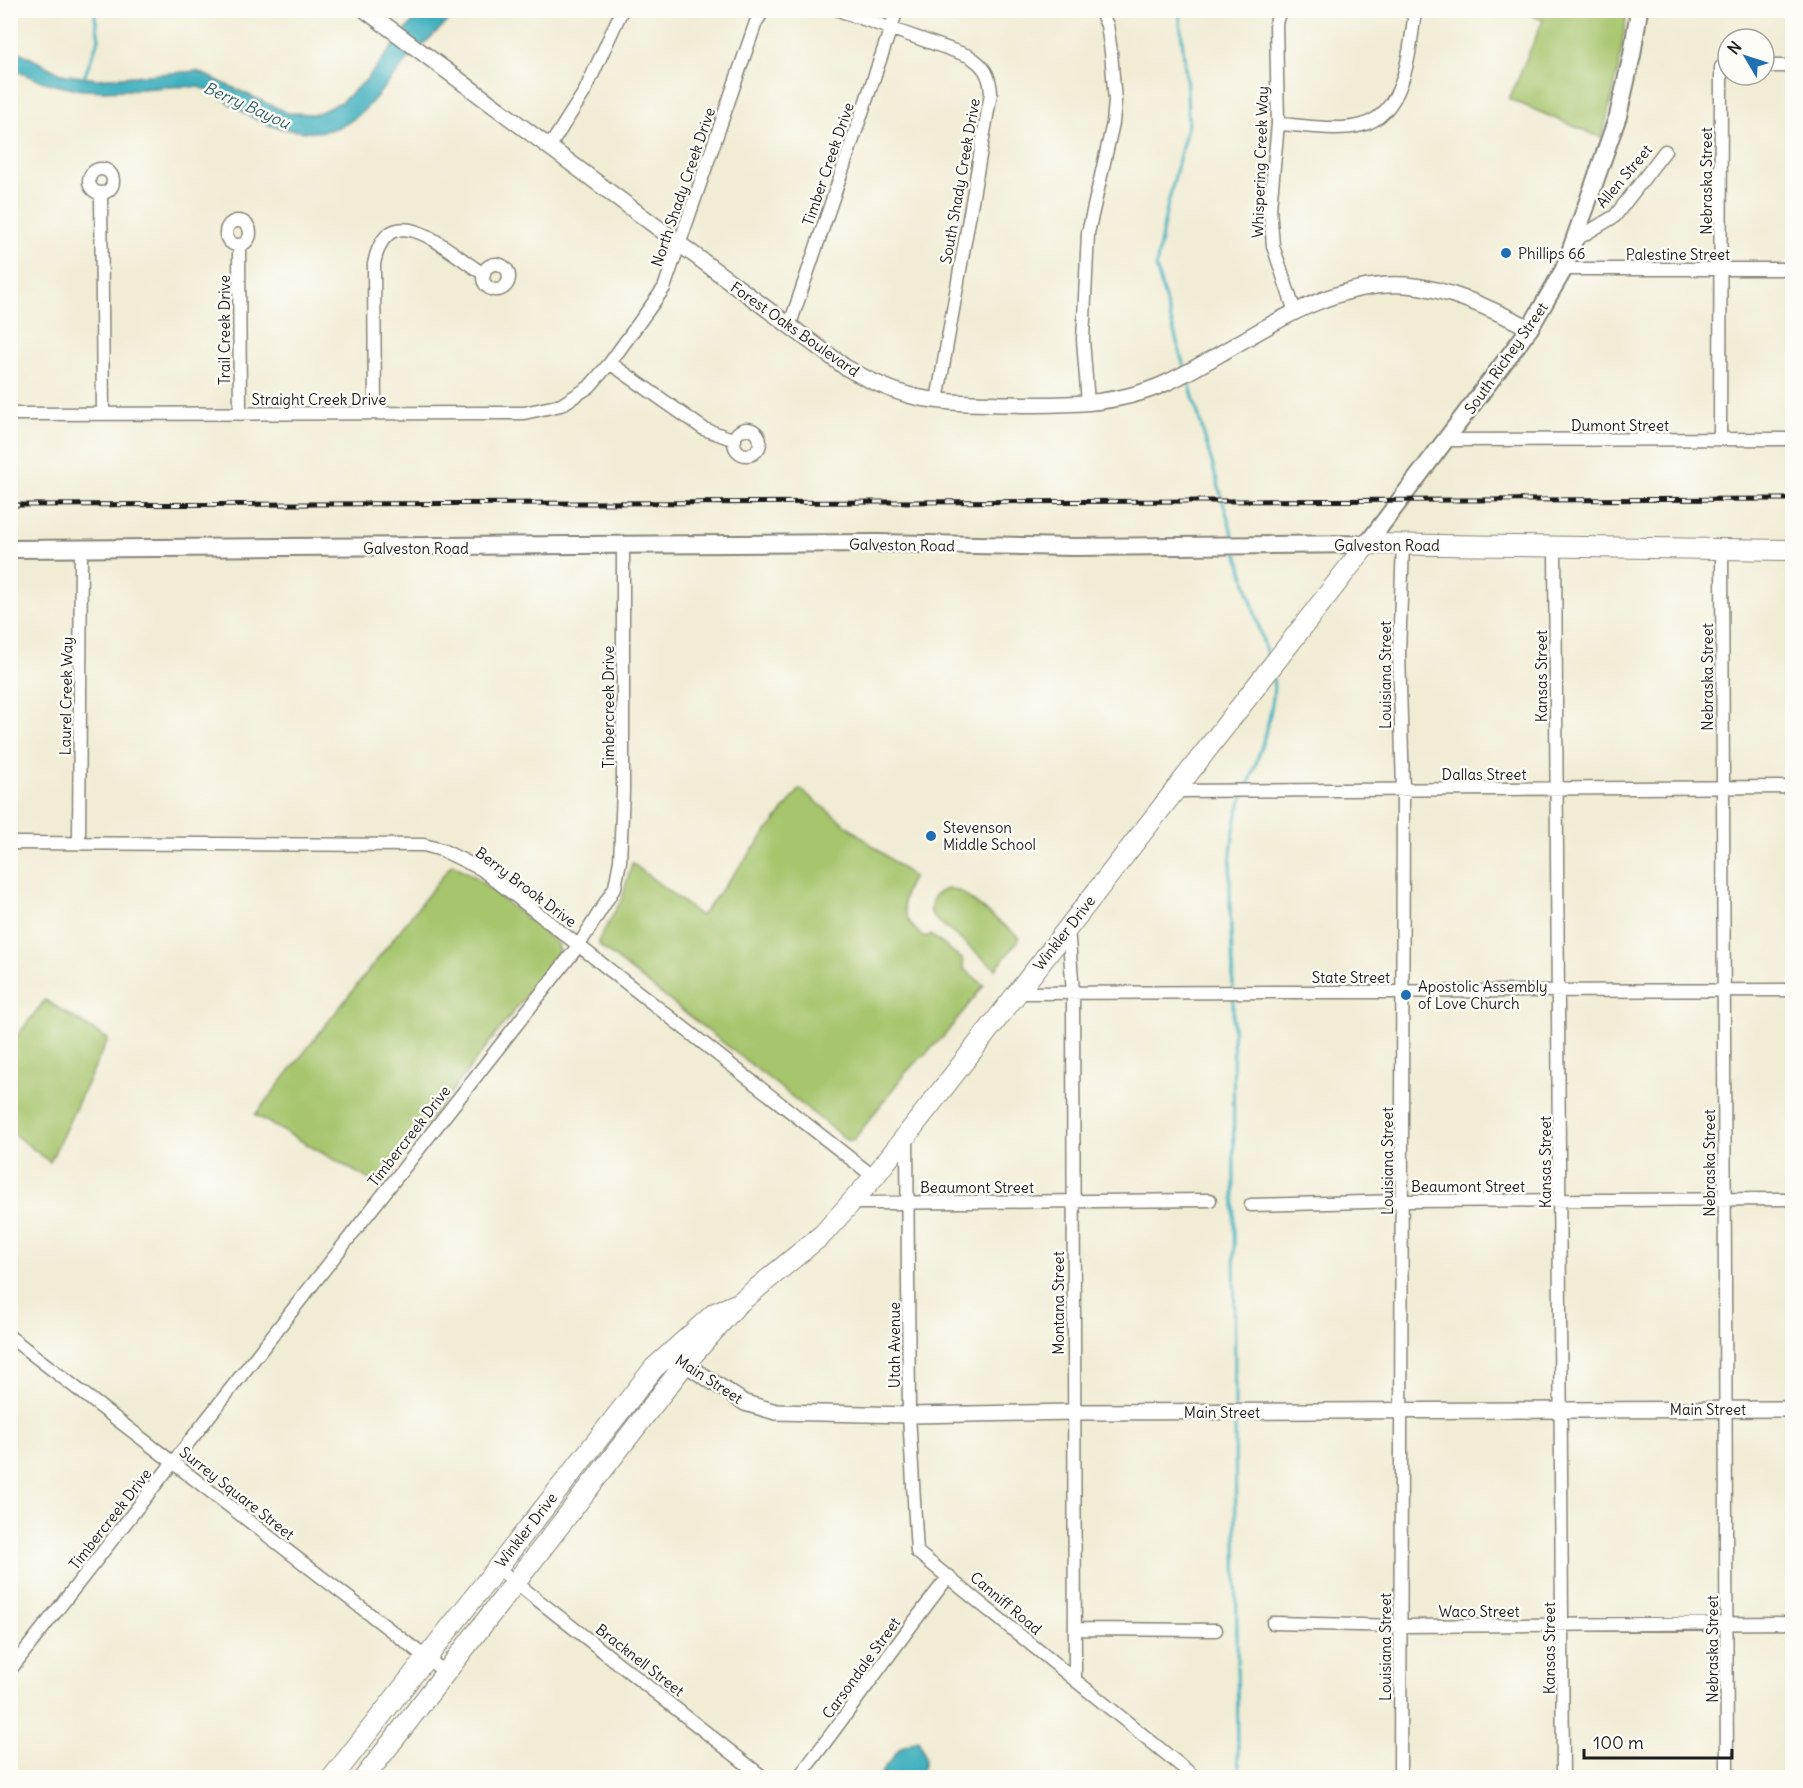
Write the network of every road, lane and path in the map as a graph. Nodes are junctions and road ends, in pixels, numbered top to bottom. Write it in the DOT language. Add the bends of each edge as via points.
graph roads {
  1 [pos="365,10"];
  2 [pos="622,10"];
  3 [pos="764,10"];
  4 [pos="838,10"];
  5 [pos="897,10"];
  6 [pos="1100,10"];
  7 [pos="1280,10"];
  8 [pos="1415,10"];
  9 [pos="1639,10"];
  10 [pos="890,28"];
  11 [pos="1776,66"];
  12 [pos="1792,66"];
  13 [pos="1724,87"];
  14 [pos="1278,124"];
  15 [pos="550,146"];
  16 [pos="1665,151"];
  17 [pos="101,194"];
  18 [pos="1575,240"];
  19 [pos="239,246"];
  20 [pos="680,246"];
  21 [pos="1564,269"];
  22 [pos="1720,269"];
  23 [pos="1792,269"];
  24 [pos="484,274"];
  25 [pos="1295,312"];
  26 [pos="789,327"];
  27 [pos="1530,328"];
  28 [pos="610,363"];
  29 [pos="937,401"];
  30 [pos="1088,403"];
  31 [pos="375,413"];
  32 [pos="10,414"];
  33 [pos="103,414"];
  34 [pos="240,414"];
  35 [pos="1792,439"];
  36 [pos="735,440"];
  37 [pos="1447,440"];
  38 [pos="1720,440"];
  39 [pos="1367,544"];
  40 [pos="1404,544"];
  41 [pos="623,545"];
  42 [pos="1555,547"];
  43 [pos="10,549"];
  44 [pos="1722,549"];
  45 [pos="81,550"];
  46 [pos="1792,550"];
  47 [pos="1792,787"];
  48 [pos="1557,788"];
  49 [pos="1722,788"];
  50 [pos="1403,789"];
  51 [pos="1176,791"];
  52 [pos="79,842"];
  53 [pos="10,843"];
  54 [pos="1068,927"];
  55 [pos="579,945"];
  56 [pos="1724,990"];
  57 [pos="1792,990"];
  58 [pos="1402,991"];
  59 [pos="1559,991"];
  60 [pos="1018,993"];
  61 [pos="1073,993"];
  62 [pos="907,1138"];
  63 [pos="874,1177"];
  64 [pos="1725,1199"];
  65 [pos="1792,1199"];
  66 [pos="1210,1200"];
  67 [pos="1561,1200"];
  68 [pos="1402,1201"];
  69 [pos="909,1202"];
  70 [pos="1074,1202"];
  71 [pos="853,1203"];
  72 [pos="1251,1206"];
  73 [pos="739,1303"];
  74 [pos="10,1337"];
  75 [pos="669,1352"];
  76 [pos="684,1365"];
  77 [pos="1725,1409"];
  78 [pos="1401,1410"];
  79 [pos="1562,1410"];
  80 [pos="1792,1410"];
  81 [pos="1073,1412"];
  82 [pos="909,1415"];
  83 [pos="173,1464"];
  84 [pos="917,1552"];
  85 [pos="496,1567"];
  86 [pos="949,1576"];
  87 [pos="516,1582"];
  88 [pos="1273,1623"];
  89 [pos="1792,1623"];
  90 [pos="1726,1624"];
  91 [pos="1564,1625"];
  92 [pos="1401,1626"];
  93 [pos="1077,1629"];
  94 [pos="1215,1630"];
  95 [pos="425,1658"];
  96 [pos="10,1670"];
  97 [pos="446,1672"];
  98 [pos="1076,1680"];
  99 [pos="352,1752"];
  100 [pos="368,1772"];
  101 [pos="332,1778"];
  102 [pos="764,1778"];
  103 [pos="798,1778"];
  104 [pos="1196,1778"];
  105 [pos="1400,1778"];
  106 [pos="1563,1778"];
  107 [pos="1727,1778"];
  1 -- 15 [label="street, Forest Oaks Boulevard"];
  2 -- 15 [label="street" via="585,91"];
  3 -- 20 [label="street, North Shady Creek Drive" via="756,22"];
  4 -- 10 [label="street"];
  5 -- 10 [label="street, Timber Creek Drive"];
  6 -- 30 [label="street" via="1110,43 1115,100 1086,253 1083,340"];
  7 -- 14 [label="street, Whispering Creek Way" via="1276,23"];
  8 -- 14 [label="street" via="1398,95 1385,113 1376,120 1348,127"];
  9 -- 18 [label="main road, South Richey Street" via="1618,116"];
  10 -- 26 [label="street, Timber Creek Drive"];
  10 -- 29 [label="street, South Shady Creek Drive" via="969,56 990,79 991,93"];
  11 -- 12 [label="street"];
  13 -- 22 [label="street, Nebraska Street"];
  14 -- 25 [label="street, Whispering Creek Way" via="1270,208 1273,246"];
  15 -- 20 [label="street, Forest Oaks Boulevard"];
  16 -- 18 [label="street, Allen Street" via="1615,216"];
  17 -- 33 [label="street"];
  18 -- 21 [label="main road, South Richey Street"];
  19 -- 34 [label="street, Trail Creek Drive"];
  20 -- 26 [label="street, Forest Oaks Boulevard"];
  20 -- 28 [label="street, North Shady Creek Drive" via="664,288"];
  21 -- 22 [label="street, Palestine Street"];
  21 -- 27 [label="main road, South Richey Street"];
  22 -- 23 [label="street, Palestine Street"];
  22 -- 38 [label="street, Nebraska Street"];
  24 -- 31 [label="street" via="426,233 397,231 382,243 374,264"];
  25 -- 27 [label="street, Forest Oaks Boulevard" via="1332,297 1406,285 1474,300"];
  25 -- 30 [label="street, Forest Oaks Boulevard" via="1167,383 1138,394"];
  26 -- 29 [label="street, Forest Oaks Boulevard" via="870,381"];
  27 -- 37 [label="main road, South Richey Street"];
  28 -- 31 [label="street, Straight Creek Drive" via="576,397 541,411"];
  28 -- 36 [label="street" via="704,429"];
  29 -- 30 [label="street, Forest Oaks Boulevard"];
  31 -- 34 [label="street, Straight Creek Drive"];
  32 -- 33 [label="street, Straight Creek Drive"];
  33 -- 34 [label="street, Straight Creek Drive"];
  35 -- 38 [label="street, Dumont Street"];
  37 -- 38 [label="street, Dumont Street"];
  37 -- 39 [label="main road, South Richey Street"];
  39 -- 40 [label="main road, Galveston Road"];
  39 -- 41 [label="main road, Galveston Road"];
  39 -- 51 [label="main road, Winkler Drive"];
  40 -- 42 [label="main road, Galveston Road"];
  40 -- 50 [label="street, Louisiana Street" via="1399,653"];
  41 -- 45 [label="main road, Galveston Road"];
  41 -- 55 [label="street, Timbercreek Drive" via="621,861 615,887"];
  42 -- 44 [label="main road, Galveston Road"];
  42 -- 48 [label="street, Kansas Street"];
  43 -- 45 [label="main road, Galveston Road"];
  44 -- 46 [label="main road, Galveston Road"];
  44 -- 49 [label="street, Nebraska Street"];
  45 -- 52 [label="street, Laurel Creek Way"];
  47 -- 49 [label="street, Dallas Street"];
  48 -- 49 [label="street, Dallas Street"];
  48 -- 50 [label="street, Dallas Street"];
  48 -- 59 [label="street, Kansas Street"];
  49 -- 56 [label="street, Nebraska Street"];
  50 -- 51 [label="street, Dallas Street"];
  50 -- 58 [label="street, Louisiana Street"];
  51 -- 54 [label="main road, Winkler Drive"];
  52 -- 53 [label="street, Berry Brook Drive"];
  52 -- 55 [label="street, Berry Brook Drive" via="424,845 481,869"];
  54 -- 60 [label="main road, Winkler Drive"];
  54 -- 61 [label="street, Montana Street"];
  55 -- 63 [label="street, Berry Brook Drive"];
  55 -- 83 [label="street, Timbercreek Drive"];
  56 -- 57 [label="street, State Street"];
  56 -- 59 [label="street, State Street"];
  56 -- 64 [label="street, Nebraska Street"];
  58 -- 59 [label="street, State Street"];
  58 -- 61 [label="street, State Street"];
  58 -- 68 [label="street, Louisiana Street"];
  59 -- 67 [label="street, Kansas Street"];
  60 -- 61 [label="street, State Street"];
  60 -- 62 [label="main road, Winkler Drive"];
  61 -- 70 [label="street, Montana Street"];
  62 -- 63 [label="main road, Winkler Drive"];
  62 -- 69 [label="street, Utah Avenue"];
  63 -- 71 [label="main road, Winkler Drive"];
  64 -- 65 [label="street, Beaumont Street"];
  64 -- 67 [label="street, Beaumont Street"];
  64 -- 77 [label="street, Nebraska Street"];
  66 -- 70 [label="street, Beaumont Street"];
  67 -- 68 [label="street, Beaumont Street"];
  67 -- 79 [label="street, Kansas Street"];
  68 -- 72 [label="street, Beaumont Street"];
  68 -- 78 [label="street, Louisiana Street"];
  69 -- 70 [label="street, Beaumont Street"];
  69 -- 71 [label="street, Beaumont Street"];
  69 -- 82 [label="street, Utah Avenue"];
  70 -- 81 [label="street, Montana Street"];
  71 -- 73 [label="main road, Winkler Drive" via="823,1234"];
  73 -- 75 [label="main road, Winkler Drive" via="715,1313"];
  73 -- 76 [label="main road, Winkler Drive"];
  74 -- 83 [label="street, Surrey Square Street"];
  75 -- 76 [label="street, Main Street"];
  75 -- 85 [label="main road, Winkler Drive" via="637,1386"];
  76 -- 82 [label="street, Main Street" via="745,1403 768,1410"];
  76 -- 87 [label="main road, Winkler Drive"];
  77 -- 79 [label="street, Main Street"];
  77 -- 80 [label="street, Main Street"];
  77 -- 90 [label="street, Nebraska Street"];
  78 -- 79 [label="street, Main Street"];
  78 -- 81 [label="street, Main Street"];
  78 -- 92 [label="street, Louisiana Street"];
  79 -- 91 [label="street, Kansas Street"];
  81 -- 82 [label="street, Main Street"];
  81 -- 93 [label="street, Montana Street"];
  82 -- 84 [label="street, Utah Avenue"];
  83 -- 95 [label="street, Surrey Square Street"];
  83 -- 96 [label="street, Timbercreek Drive"];
  84 -- 86 [label="street, Canniff Road"];
  85 -- 87 [label="street, Bracknell Street"];
  85 -- 95 [label="main road, Winkler Drive"];
  86 -- 98 [label="street, Canniff Road"];
  86 -- 103 [label="street, Carsondale Street"];
  87 -- 97 [label="main road, Winkler Drive"];
  87 -- 102 [label="street, Bracknell Street"];
  88 -- 92 [label="street, Waco Street"];
  89 -- 90 [label="street, Waco Street"];
  90 -- 91 [label="street, Waco Street"];
  90 -- 107 [label="street, Nebraska Street"];
  91 -- 92 [label="street, Waco Street"];
  91 -- 106 [label="street, Kansas Street"];
  92 -- 105 [label="street, Louisiana Street"];
  93 -- 94 [label="street"];
  93 -- 98 [label="street, Montana Street"];
  95 -- 97 [label="street, Surrey Square Street"];
  95 -- 99 [label="main road, Winkler Drive"];
  97 -- 100 [label="main road, Winkler Drive"];
  98 -- 104 [label="street, Canniff Road"];
  99 -- 100 [label="main road"];
  99 -- 101 [label="main road, Winkler Drive"];
}
